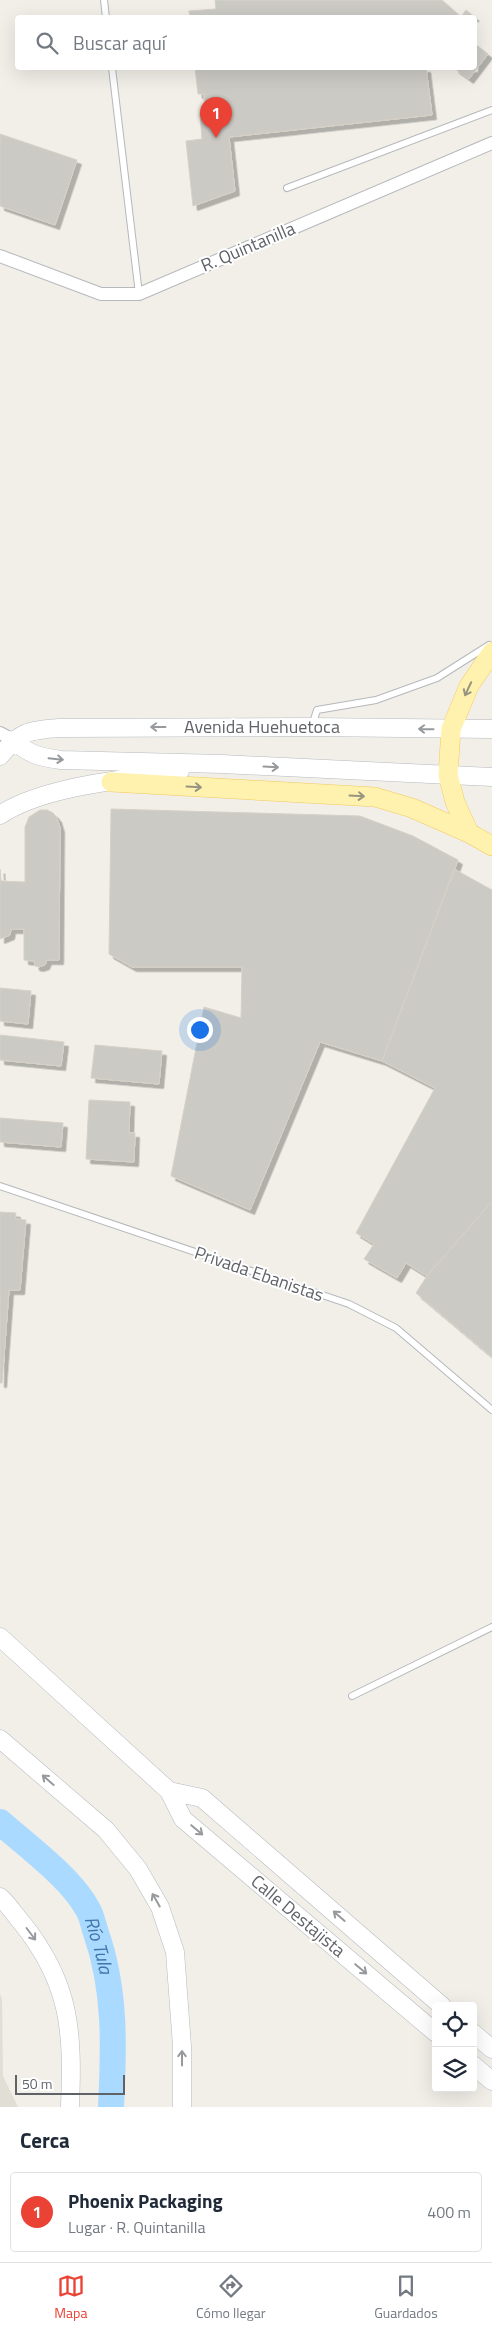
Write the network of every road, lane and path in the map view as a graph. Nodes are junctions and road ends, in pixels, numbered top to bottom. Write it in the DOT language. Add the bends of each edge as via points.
graph roads {
  1 [pos="104,0"];
  2 [pos="106,15"];
  3 [pos="112,70"];
  4 [pos="492,110"];
  5 [pos="492,143"];
  6 [pos="287,188"];
  7 [pos="0,256"];
  8 [pos="139,294"];
  9 [pos="492,643"];
  10 [pos="492,652"];
  11 [pos="312,727"];
  12 [pos="451,729"];
  13 [pos="492,729"];
  14 [pos="7,736"];
  15 [pos="0,756"];
  16 [pos="222,764"];
  17 [pos="448,775"];
  18 [pos="492,777"];
  19 [pos="111,782"];
  20 [pos="0,815"];
  21 [pos="469,832"];
  22 [pos="492,846"];
  23 [pos="0,1186"];
  24 [pos="492,1410"];
  25 [pos="492,1627"];
  26 [pos="0,1637"];
  27 [pos="352,1696"];
  28 [pos="0,1739"];
  29 [pos="169,1791"];
  30 [pos="0,1897"];
  31 [pos="320,1900"];
  32 [pos="303,1920"];
  33 [pos="394,1963"];
  34 [pos="378,1984"];
  35 [pos="438,2002"];
  36 [pos="432,2030"];
  37 [pos="477,2036"];
  38 [pos="492,2049"];
  39 [pos="477,2068"];
  40 [pos="492,2081"];
  41 [pos="70,2107"];
  42 [pos="182,2107"];
  1 -- 2 [label="lane"];
  3 -- 8 [label="lane"];
  4 -- 6 [label="lane"];
  5 -- 8 [label="street, R. Quintanilla"];
  7 -- 8 [label="street, R. Quintanilla" via="101,294"];
  9 -- 11 [label="lane" via="437,678 376,700 317,710"];
  10 -- 12 [label="main road, one-way" via="469,686"];
  12 -- 11 [label="main road, Avenida Huehuetoca, one-way"];
  11 -- 14 [label="main road, Avenida Huehuetoca, one-way" via="59,728"];
  12 -- 13 [label="main road, Avenida Huehuetoca"];
  12 -- 17 [label="main road"];
  14 -- 15 [label="main road"];
  14 -- 16 [label="main road, one-way" via="26,752 61,760"];
  16 -- 17 [label="main road, one-way"];
  16 -- 19 [label="main road"];
  17 -- 18 [label="main road"];
  17 -- 21 [label="main road" via="455,802"];
  19 -- 20 [label="main road" via="28,799"];
  19 -- 21 [label="main road, one-way" via="374,797 412,808"];
  21 -- 22 [label="main road"];
  23 -- 24 [label="lane, Privada Ebanistas" via="349,1304 396,1328"];
  25 -- 27 [label="lane"];
  26 -- 29 [label="main road, Calle Destajista"];
  42 -- 28 [label="main road, one-way" via="182,2046 175,1952 160,1906 138,1869 106,1830"];
  29 -- 31 [label="main road, Calle Destajista" via="202,1798"];
  29 -- 32 [label="main road, Calle Destajista, one-way" via="183,1819"];
  30 -- 41 [label="main road, one-way" via="35,1939 60,1986 70,2029"];
  31 -- 32 [label="main road"];
  33 -- 31 [label="main road, Calle Destajista, one-way"];
  32 -- 34 [label="main road, Calle Destajista, one-way"];
  33 -- 34 [label="main road"];
  33 -- 35 [label="main road, Calle Destajista"];
  34 -- 36 [label="main road, Calle Destajista"];
  37 -- 38 [label="main road"];
  39 -- 40 [label="main road"];
}
